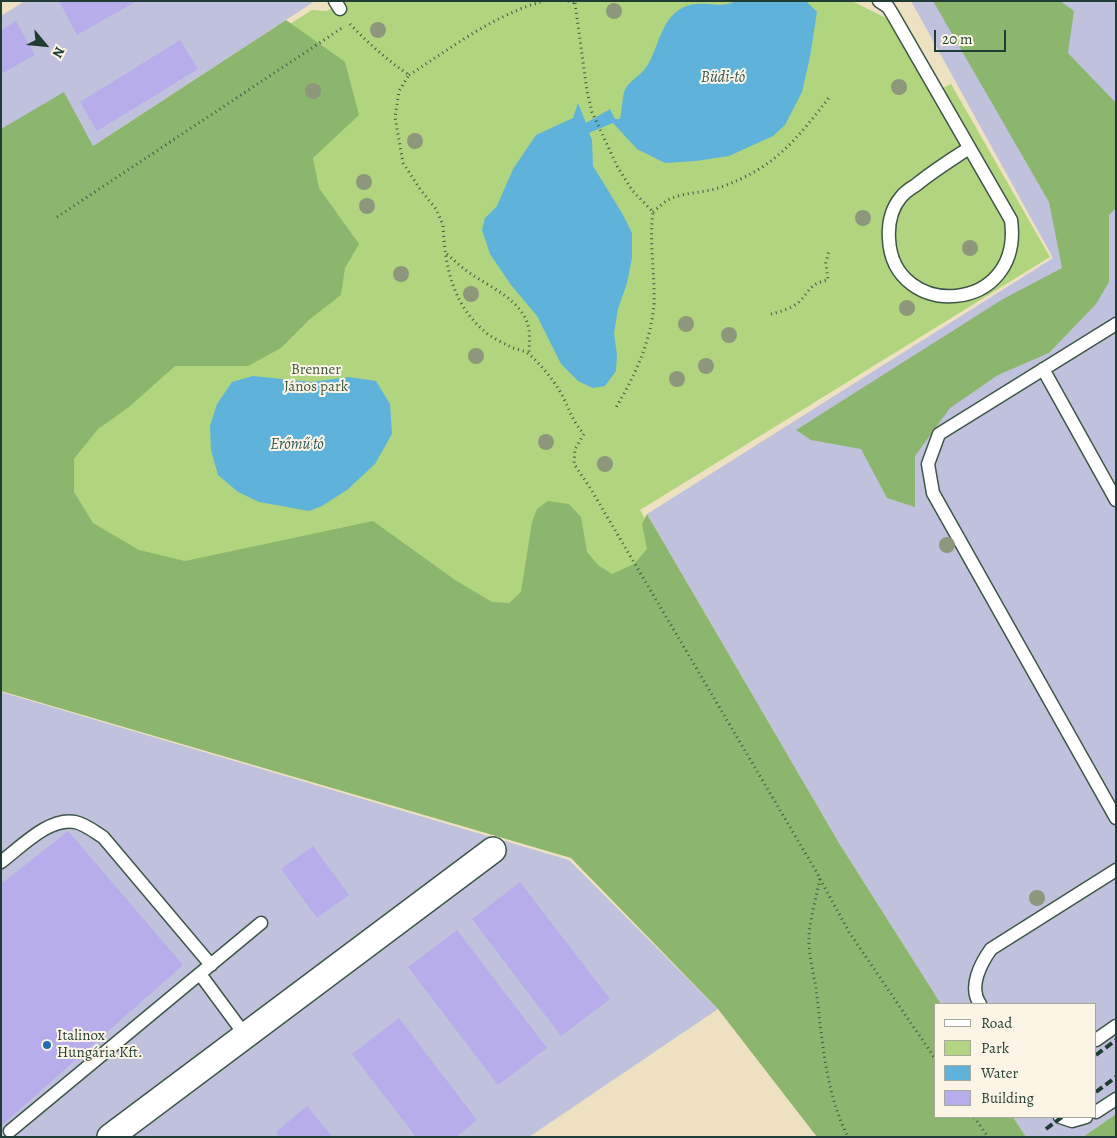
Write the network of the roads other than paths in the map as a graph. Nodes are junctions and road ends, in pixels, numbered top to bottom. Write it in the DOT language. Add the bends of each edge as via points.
graph roads {
  1 [pos="879,1"];
  2 [pos="969,148"];
  3 [pos="1116,324"];
  4 [pos="1043,369"];
  5 [pos="1116,500"];
  6 [pos="1116,818"];
  7 [pos="493,850"];
  8 [pos="1,862"];
  9 [pos="1116,870"];
  10 [pos="262,923"];
  11 [pos="211,965"];
  12 [pos="200,974"];
  13 [pos="979,1003"];
  14 [pos="1116,1026"];
  15 [pos="245,1034"];
  16 [pos="1097,1039"];
  17 [pos="1116,1099"];
  18 [pos="1097,1111"];
  19 [pos="1063,1118"];
  20 [pos="1082,1118"];
  21 [pos="10,1131"];
  22 [pos="110,1137"];
  1 -- 2 [label="lane" via="893,15"];
  2 -- 2 [label="lane" via="1011,220 1011,248 1000,273 978,291 951,297 938,296 923,291 902,274 893,261 889,249 890,221 902,196"];
  3 -- 4 [label="lane"];
  4 -- 5 [label="lane"];
  4 -- 6 [label="lane" via="939,434 928,464 933,493"];
  7 -- 15 [label="street"];
  8 -- 11 [label="lane" via="47,827 60,822 76,822 89,828 103,837"];
  9 -- 13 [label="lane" via="991,949 982,961 975,986"];
  10 -- 11 [label="lane"];
  11 -- 12 [label="lane"];
  12 -- 15 [label="lane"];
  12 -- 21 [label="lane"];
  14 -- 16 [label="lane"];
  15 -- 22 [label="street"];
  17 -- 18 [label="lane"];
  19 -- 20 [label="lane" via="1072,1121"];
}
